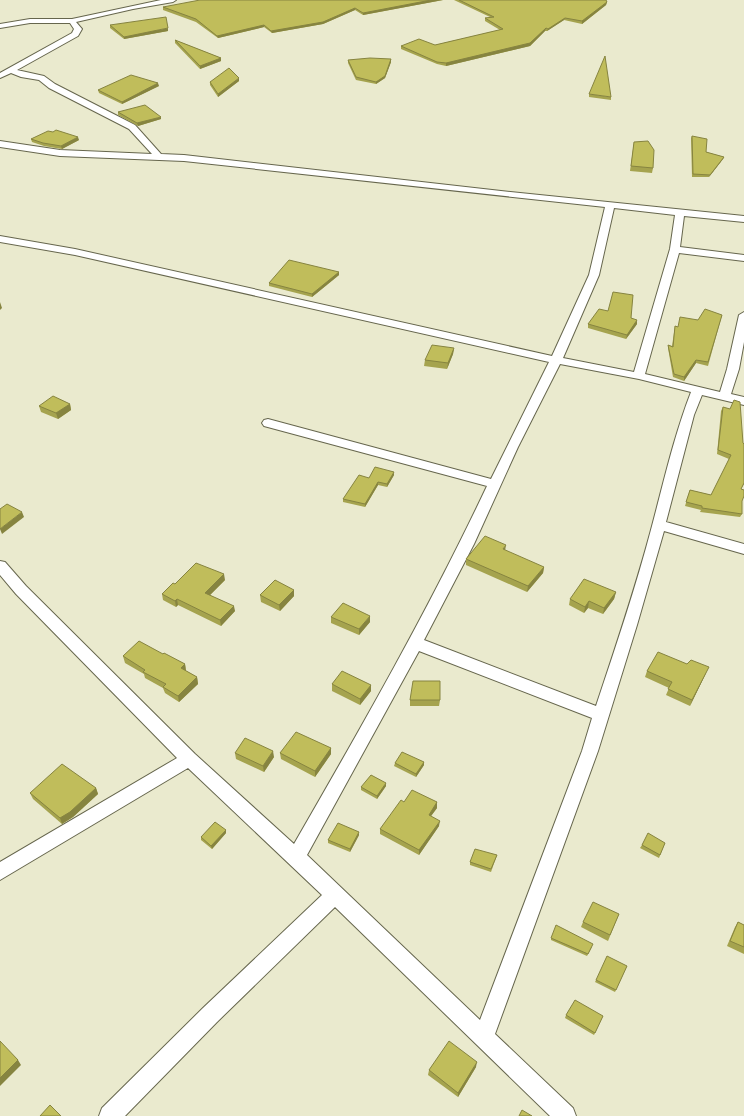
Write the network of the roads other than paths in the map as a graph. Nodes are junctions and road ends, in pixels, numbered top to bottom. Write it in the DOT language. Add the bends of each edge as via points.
graph roads {
  1 [pos="173,0"];
  2 [pos="72,21"];
  3 [pos="0,26"];
  4 [pos="11,70"];
  5 [pos="0,76"];
  6 [pos="0,144"];
  7 [pos="158,156"];
  8 [pos="610,205"];
  9 [pos="680,212"];
  10 [pos="744,219"];
  11 [pos="0,239"];
  12 [pos="675,249"];
  13 [pos="744,258"];
  14 [pos="744,315"];
  15 [pos="556,360"];
  16 [pos="640,376"];
  17 [pos="697,390"];
  18 [pos="724,397"];
  19 [pos="744,401"];
  20 [pos="268,422"];
  21 [pos="495,484"];
  22 [pos="659,526"];
  23 [pos="744,550"];
  24 [pos="0,566"];
  25 [pos="415,643"];
  26 [pos="602,715"];
  27 [pos="189,759"];
  28 [pos="296,857"];
  29 [pos="0,872"];
  30 [pos="335,895"];
  31 [pos="483,1038"];
  32 [pos="110,1116"];
  33 [pos="565,1116"];
  1 -- 2 [label="street"];
  2 -- 3 [label="street" via="30,21"];
  2 -- 4 [label="street" via="78,29 75,34"];
  4 -- 5 [label="street"];
  4 -- 7 [label="street" via="42,78 52,86 132,127"];
  6 -- 7 [label="street" via="60,153"];
  7 -- 8 [label="street"];
  8 -- 9 [label="street"];
  8 -- 15 [label="street" via="594,274"];
  9 -- 10 [label="street"];
  9 -- 12 [label="street"];
  11 -- 15 [label="street" via="75,252"];
  12 -- 13 [label="street"];
  12 -- 16 [label="street"];
  14 -- 18 [label="street" via="733,369"];
  15 -- 16 [label="street"];
  15 -- 21 [label="street"];
  16 -- 17 [label="street"];
  17 -- 18 [label="street"];
  17 -- 22 [label="street"];
  18 -- 19 [label="street"];
  20 -- 21 [label="street"];
  21 -- 25 [label="street" via="468,544"];
  22 -- 23 [label="street"];
  22 -- 26 [label="street"];
  24 -- 27 [label="street"];
  25 -- 26 [label="street"];
  25 -- 28 [label="street"];
  26 -- 31 [label="street"];
  27 -- 28 [label="street"];
  27 -- 29 [label="street"];
  28 -- 30 [label="street"];
  30 -- 31 [label="street"];
  30 -- 32 [label="street"];
  31 -- 33 [label="street"];
}
